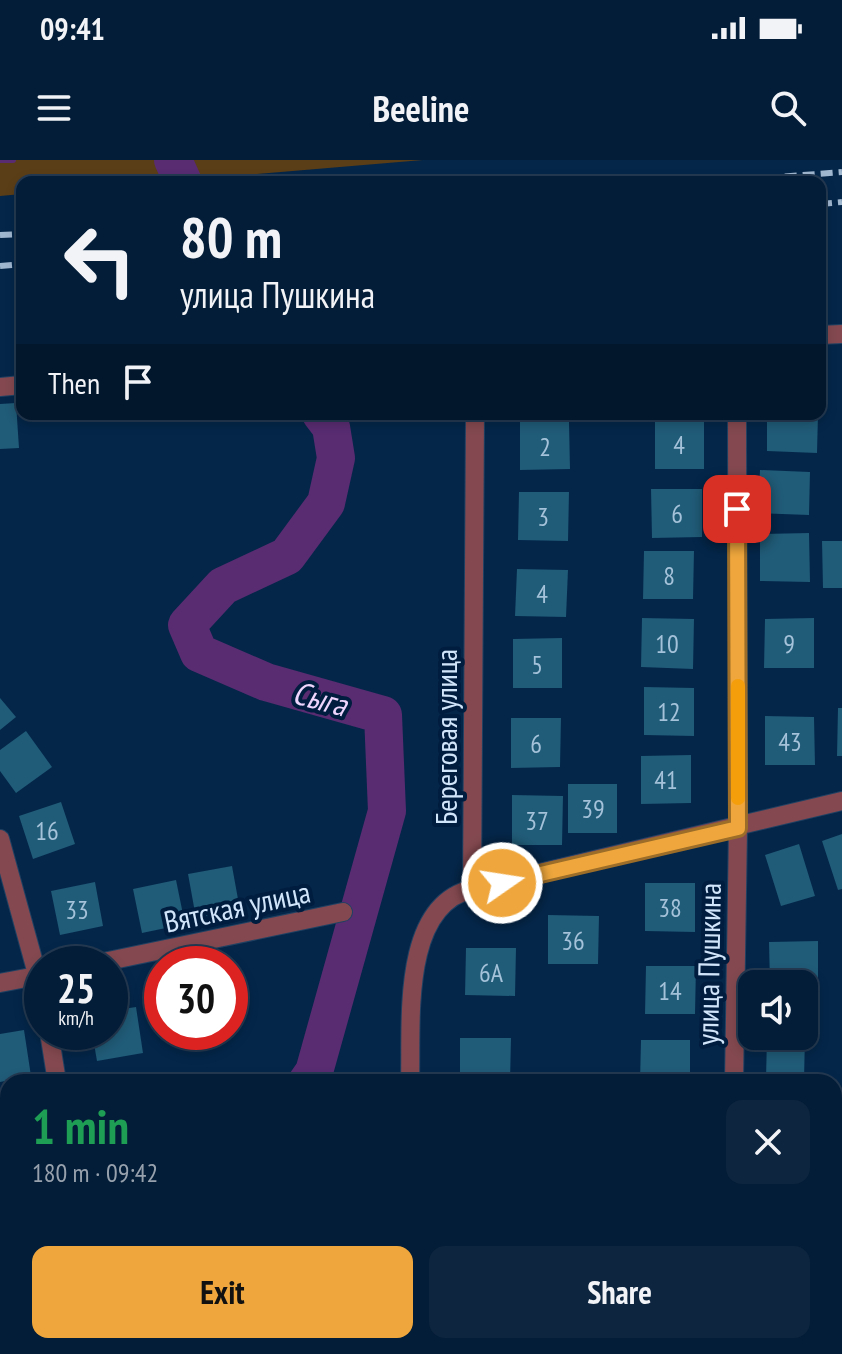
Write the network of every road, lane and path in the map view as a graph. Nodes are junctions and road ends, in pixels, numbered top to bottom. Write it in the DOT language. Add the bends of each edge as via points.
graph roads {
  1 [pos="475,420"];
  2 [pos="737,420"];
  3 [pos="842,801"];
  4 [pos="738,828"];
  5 [pos="0,839"];
  6 [pos="472,889"];
  7 [pos="343,912"];
  8 [pos="31,946"];
  9 [pos="128,957"];
  10 [pos="24,982"];
  11 [pos="0,983"];
  12 [pos="52,1050"];
  13 [pos="56,1074"];
  14 [pos="410,1074"];
  15 [pos="734,1074"];
  1 -- 6 [label="street, Береговая улица"];
  2 -- 4 [label="street, улица Пушкина"];
  3 -- 4 [label="street"];
  4 -- 6 [label="street"];
  4 -- 15 [label="street, улица Пушкина"];
  5 -- 8 [label="street"];
  6 -- 14 [label="street" via="452,894 431,917 414,967"];
  7 -- 9 [label="street, Вятская улица"];
  10 -- 11 [label="street"];
  12 -- 13 [label="street"];
}
